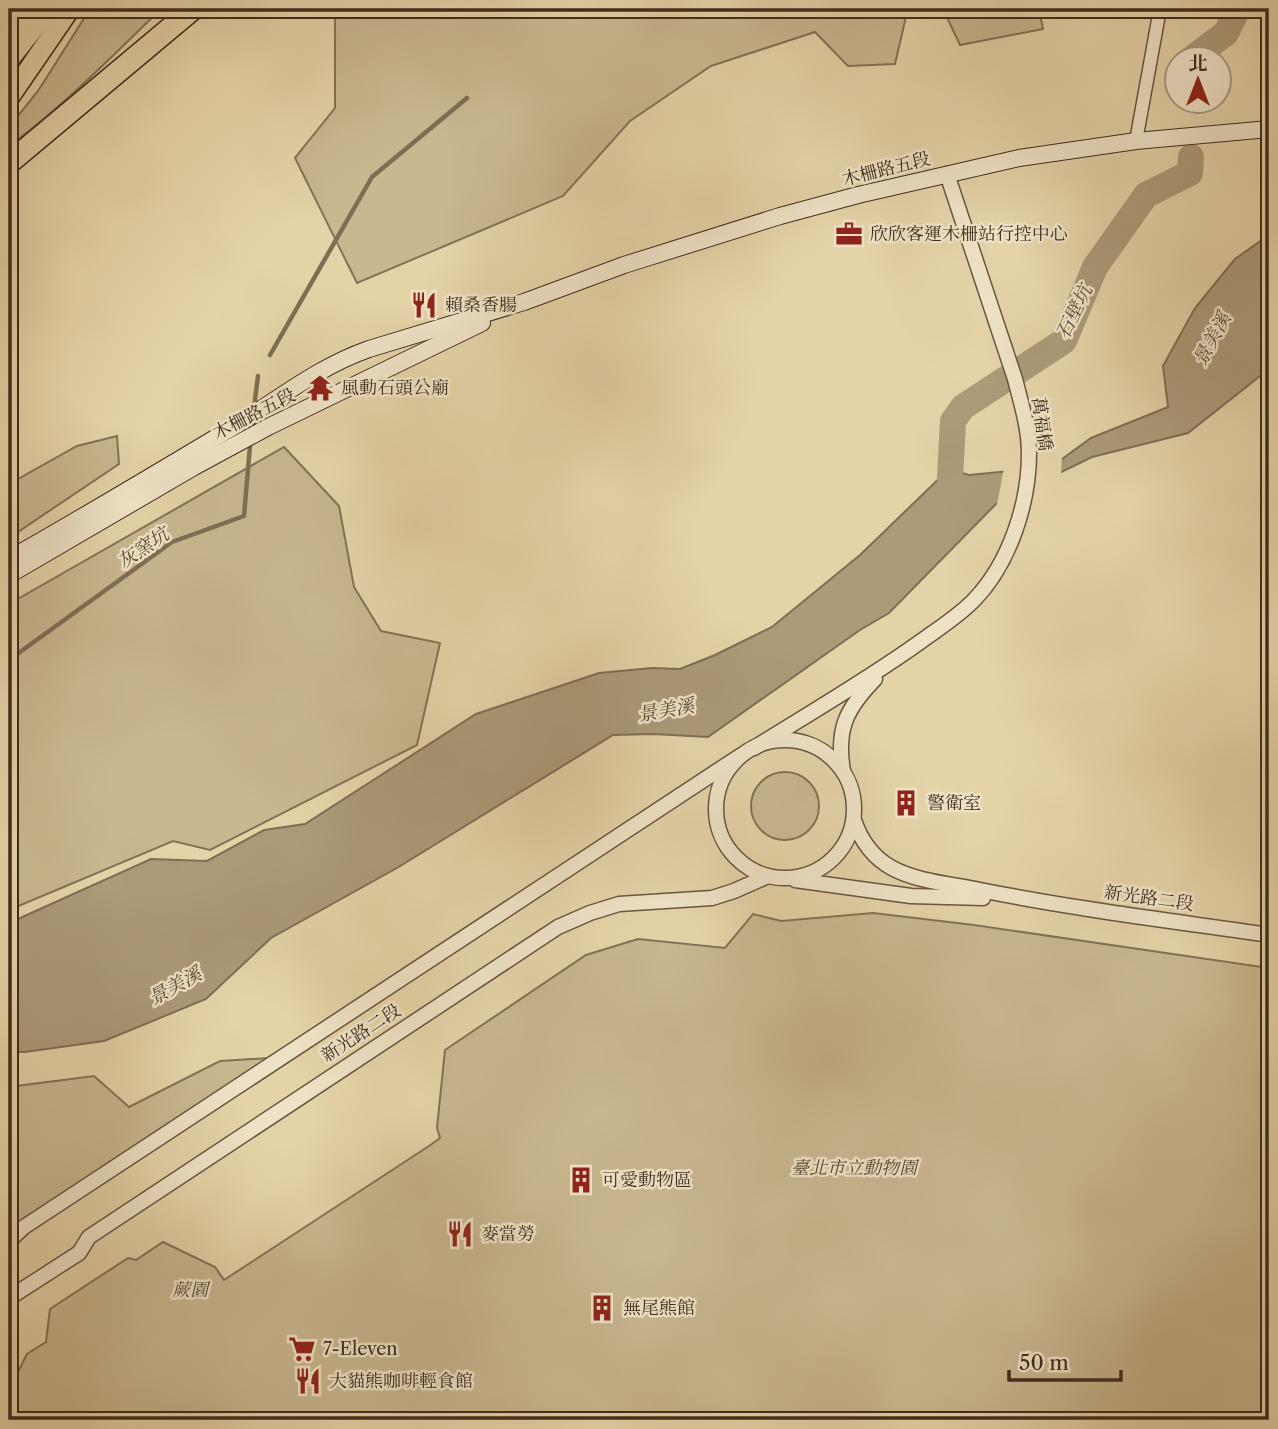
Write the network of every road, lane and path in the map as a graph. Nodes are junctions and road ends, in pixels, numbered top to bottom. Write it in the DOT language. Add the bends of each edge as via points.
graph roads {
  1 [pos="35,9"];
  2 [pos="49,9"];
  3 [pos="70,9"];
  4 [pos="202,9"];
  5 [pos="1160,9"];
  6 [pos="187,15"];
  7 [pos="9,32"];
  8 [pos="9,60"];
  9 [pos="9,98"];
  10 [pos="1269,129"];
  11 [pos="1136,141"];
  12 [pos="9,163"];
  13 [pos="947,174"];
  14 [pos="524,302"];
  15 [pos="369,349"];
  16 [pos="369,378"];
  17 [pos="9,559"];
  18 [pos="9,575"];
  19 [pos="890,664"];
  20 [pos="754,748"];
  21 [pos="740,756"];
  22 [pos="843,772"];
  23 [pos="853,820"];
  24 [pos="776,877"];
  25 [pos="1023,899"];
  26 [pos="1269,935"];
  27 [pos="9,1241"];
  28 [pos="9,1298"];
  1 -- 7 [label="highway"];
  2 -- 8 [label="highway"];
  3 -- 9 [label="highway"];
  4 -- 6 [label="highway"];
  5 -- 11 [label="street"];
  6 -- 12 [label="highway"];
  10 -- 11 [label="main road, 木柵路五段"];
  11 -- 13 [label="main road, 木柵路五段"];
  13 -- 14 [label="main road, 木柵路五段" via="780,216"];
  13 -- 19 [label="street, 萬福橋" via="1023,409 1029,452 1024,497 1011,539 975,600"];
  14 -- 15 [label="main road, 木柵路五段"];
  14 -- 16 [label="main road, 木柵路五段"];
  15 -- 16 [label="main road"];
  15 -- 17 [label="main road, 木柵路五段" via="305,378 234,426"];
  16 -- 18 [label="main road, 木柵路五段" via="194,467"];
  19 -- 20 [label="street"];
  19 -- 22 [label="street" via="860,694 844,722"];
  20 -- 21 [label="street"];
  20 -- 22 [label="street" via="770,742 803,743 819,749"];
  21 -- 24 [label="street" via="722,780 716,810 722,839 741,863"];
  21 -- 27 [label="street, 新光路二段"];
  22 -- 23 [label="street" via="854,803"];
  23 -- 24 [label="street" via="849,836 830,862 808,874"];
  23 -- 25 [label="street, 新光路二段" via="865,845 893,868 915,877"];
  24 -- 25 [label="street, 新光路二段" via="911,896"];
  24 -- 28 [label="street, 新光路二段" via="712,898 619,904 558,927 198,1163 89,1237 79,1253"];
  25 -- 26 [label="street, 新光路二段"];
}
